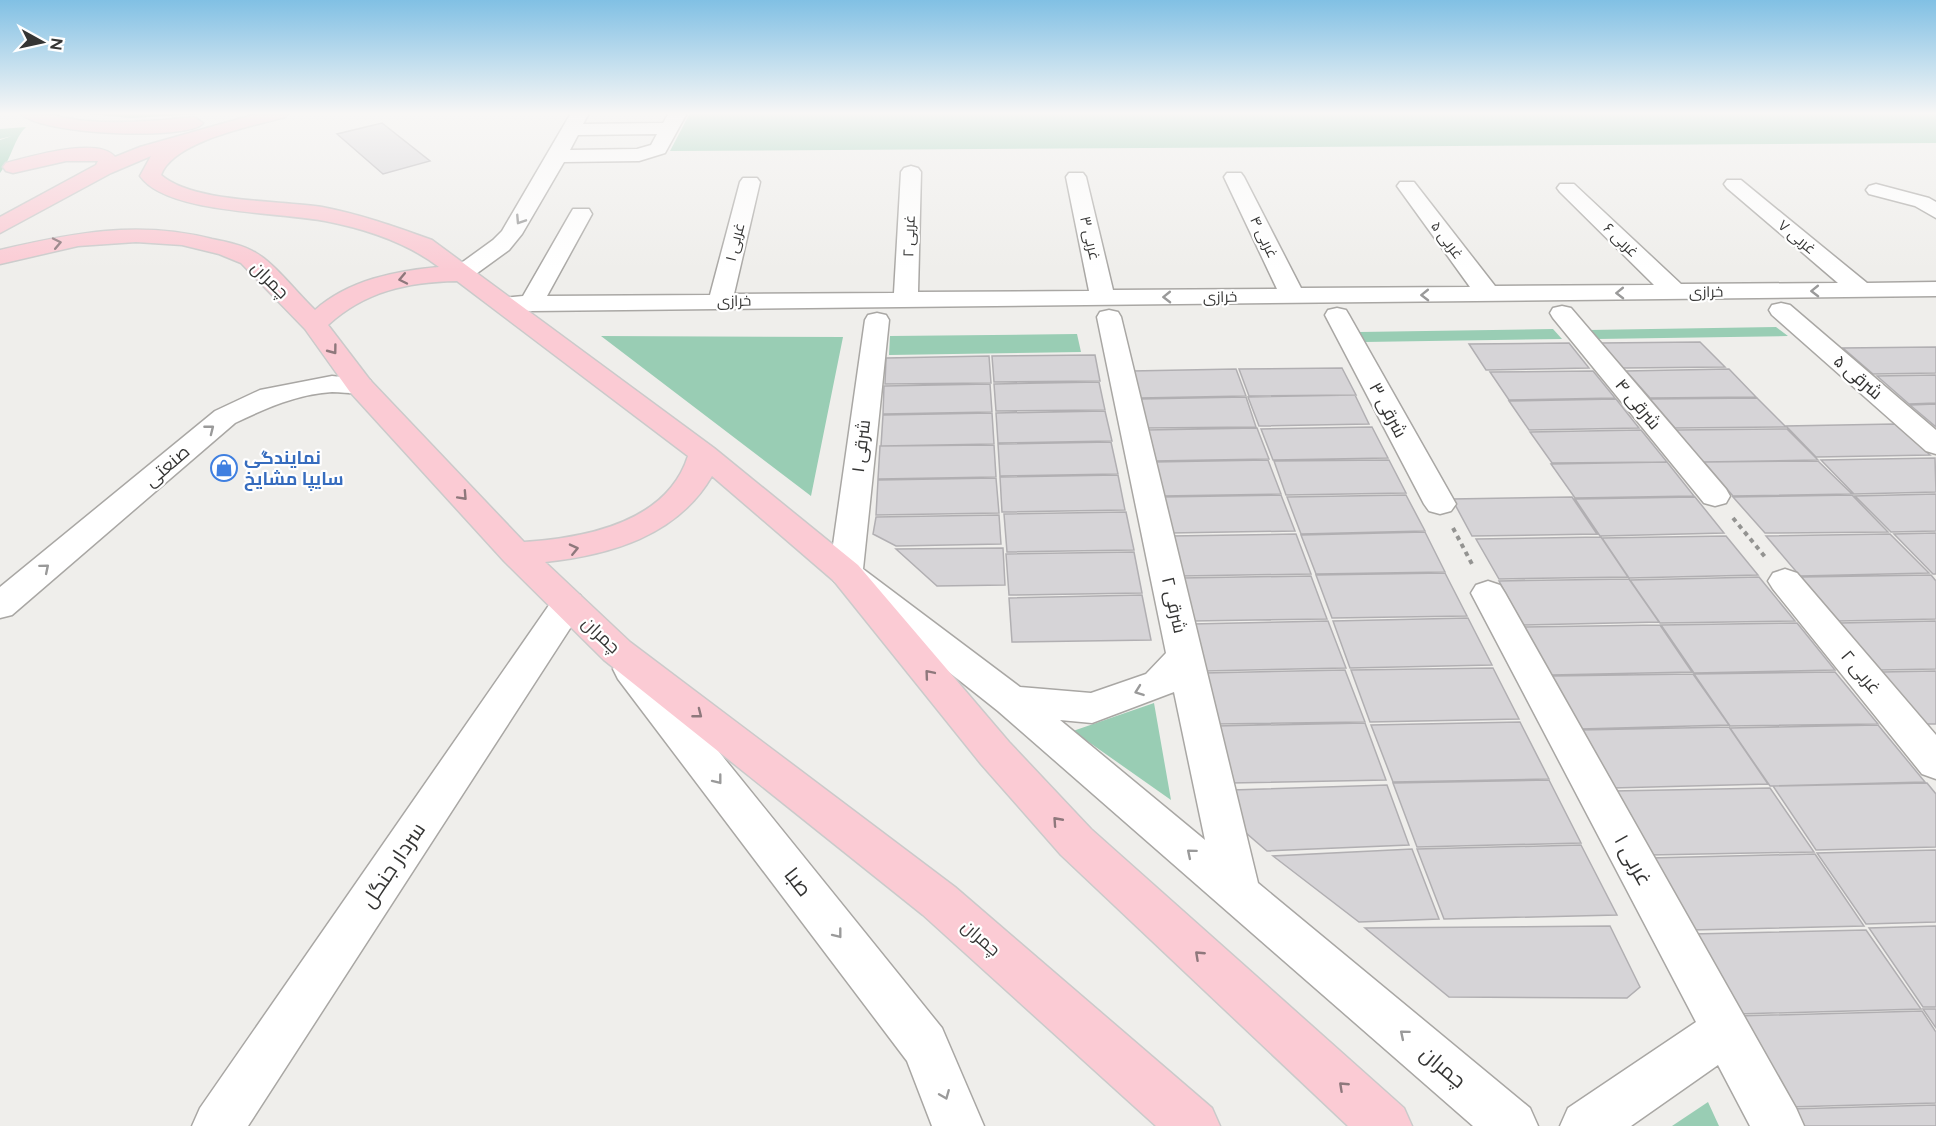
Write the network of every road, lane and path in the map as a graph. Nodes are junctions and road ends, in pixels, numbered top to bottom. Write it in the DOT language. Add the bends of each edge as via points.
graph roads {
  1 [pos="32,166"];
  2 [pos="106,166"];
  3 [pos="112,166"];
  4 [pos="153,166"];
  5 [pos="550,166"];
  6 [pos="104,169"];
  7 [pos="7,172"];
  8 [pos="911,172"];
  9 [pos="1076,177"];
  10 [pos="1234,177"];
  11 [pos="750,182"];
  12 [pos="1734,184"];
  13 [pos="1407,186"];
  14 [pos="1567,188"];
  15 [pos="1876,190"];
  16 [pos="1936,212"];
  17 [pos="581,214"];
  18 [pos="0,226"];
  19 [pos="0,256"];
  20 [pos="461,274"];
  21 [pos="1936,289"];
  22 [pos="1861,290"];
  23 [pos="1488,294"];
  24 [pos="1293,296"];
  25 [pos="1669,299"];
  26 [pos="906,300"];
  27 [pos="720,302"];
  28 [pos="1106,308"];
  29 [pos="1936,309"];
  30 [pos="522,310"];
  31 [pos="1780,310"];
  32 [pos="1562,313"];
  33 [pos="1337,315"];
  34 [pos="877,320"];
  35 [pos="314,324"];
  36 [pos="360,386"];
  37 [pos="1936,444"];
  38 [pos="704,454"];
  39 [pos="1715,496"];
  40 [pos="1440,504"];
  41 [pos="516,553"];
  42 [pos="846,573"];
  43 [pos="1785,581"];
  44 [pos="1488,593"];
  45 [pos="568,604"];
  46 [pos="0,606"];
  47 [pos="617,651"];
  48 [pos="1185,657"];
  49 [pos="1011,701"];
  50 [pos="1936,763"];
  51 [pos="1238,893"];
  52 [pos="1726,1031"];
  53 [pos="218,1126"];
  54 [pos="958,1126"];
  55 [pos="1194,1126"];
  56 [pos="1386,1126"];
  57 [pos="1512,1126"];
  58 [pos="1586,1126"];
  59 [pos="1778,1126"];
  1 -- 7 [label="main road"];
  2 -- 6 [label="main road"];
  3 -- 6 [label="main road"];
  4 -- 20 [label="main road, چمران" via="150,176 156,185 178,194 321,214 375,226 424,245"];
  5 -- 20 [label="street, one-way" via="511,234"];
  6 -- 18 [label="main road"];
  8 -- 26 [label="street, ۲ غربی"];
  9 -- 28 [label="street, ۳ غربی"];
  10 -- 24 [label="street, ۴ غربی"];
  11 -- 27 [label="street, ۱ غربی"];
  12 -- 22 [label="street, ۷ غربی"];
  13 -- 23 [label="street, ۵ غربی"];
  14 -- 25 [label="street, ۶ غربی"];
  15 -- 16 [label="street" via="1922,202"];
  17 -- 30 [label="street"];
  19 -- 35 [label="main road, چمران, one-way" via="78,239 136,235 182,238 249,258"];
  20 -- 30 [label="main road, چمران"];
  20 -- 35 [label="main road, one-way" via="405,277 376,285 328,309"];
  21 -- 22 [label="street, خرازی"];
  22 -- 25 [label="street, خرازی, one-way"];
  23 -- 24 [label="street, خرازی, one-way"];
  25 -- 23 [label="street, خرازی, one-way"];
  24 -- 28 [label="street, خرازی, one-way"];
  25 -- 31 [label="street, خرازی"];
  25 -- 32 [label="street, خرازی"];
  26 -- 27 [label="street, خرازی"];
  26 -- 28 [label="street, خرازی"];
  27 -- 30 [label="street, خرازی"];
  28 -- 33 [label="street, خرازی"];
  28 -- 34 [label="street, خرازی"];
  28 -- 48 [label="street, ۲ شرقی"];
  29 -- 31 [label="street, خرازی"];
  30 -- 34 [label="street, خرازی"];
  30 -- 38 [label="main road, چمران"];
  31 -- 37 [label="street, ۵ شرقی"];
  32 -- 33 [label="street, خرازی"];
  32 -- 39 [label="street, ۴ شرقی"];
  33 -- 40 [label="street, ۳ شرقی"];
  34 -- 42 [label="street, ۱ شرقی"];
  35 -- 36 [label="main road, چمران, one-way"];
  36 -- 41 [label="main road, چمران, one-way"];
  46 -- 36 [label="street, صنعتی, one-way" via="225,417 270,396 332,384"];
  41 -- 38 [label="main road, one-way" via="560,552 605,542 644,525 675,503 695,479"];
  38 -- 42 [label="main road, چمران"];
  39 -- 43 [label="path"];
  40 -- 44 [label="path"];
  41 -- 45 [label="main road, چمران"];
  42 -- 49 [label="street, چمران"];
  56 -- 42 [label="main road, چمران, one-way" via="1076,842 995,753"];
  43 -- 50 [label="street, ۲ غربی"];
  44 -- 52 [label="street, ۱ غربی"];
  45 -- 47 [label="main road, چمران"];
  45 -- 53 [label="street, سردار جنگل"];
  47 -- 54 [label="street, صبا, one-way" via="925,1045"];
  47 -- 55 [label="main road, چمران, one-way" via="939,901"];
  48 -- 49 [label="street, one-way" via="1159,684 1092,708"];
  48 -- 51 [label="street, ۲ شرقی"];
  51 -- 49 [label="street, چمران, one-way"];
  57 -- 51 [label="street, چمران, one-way"];
  52 -- 58 [label="street"];
  52 -- 59 [label="street, ۱ غربی"];
}
